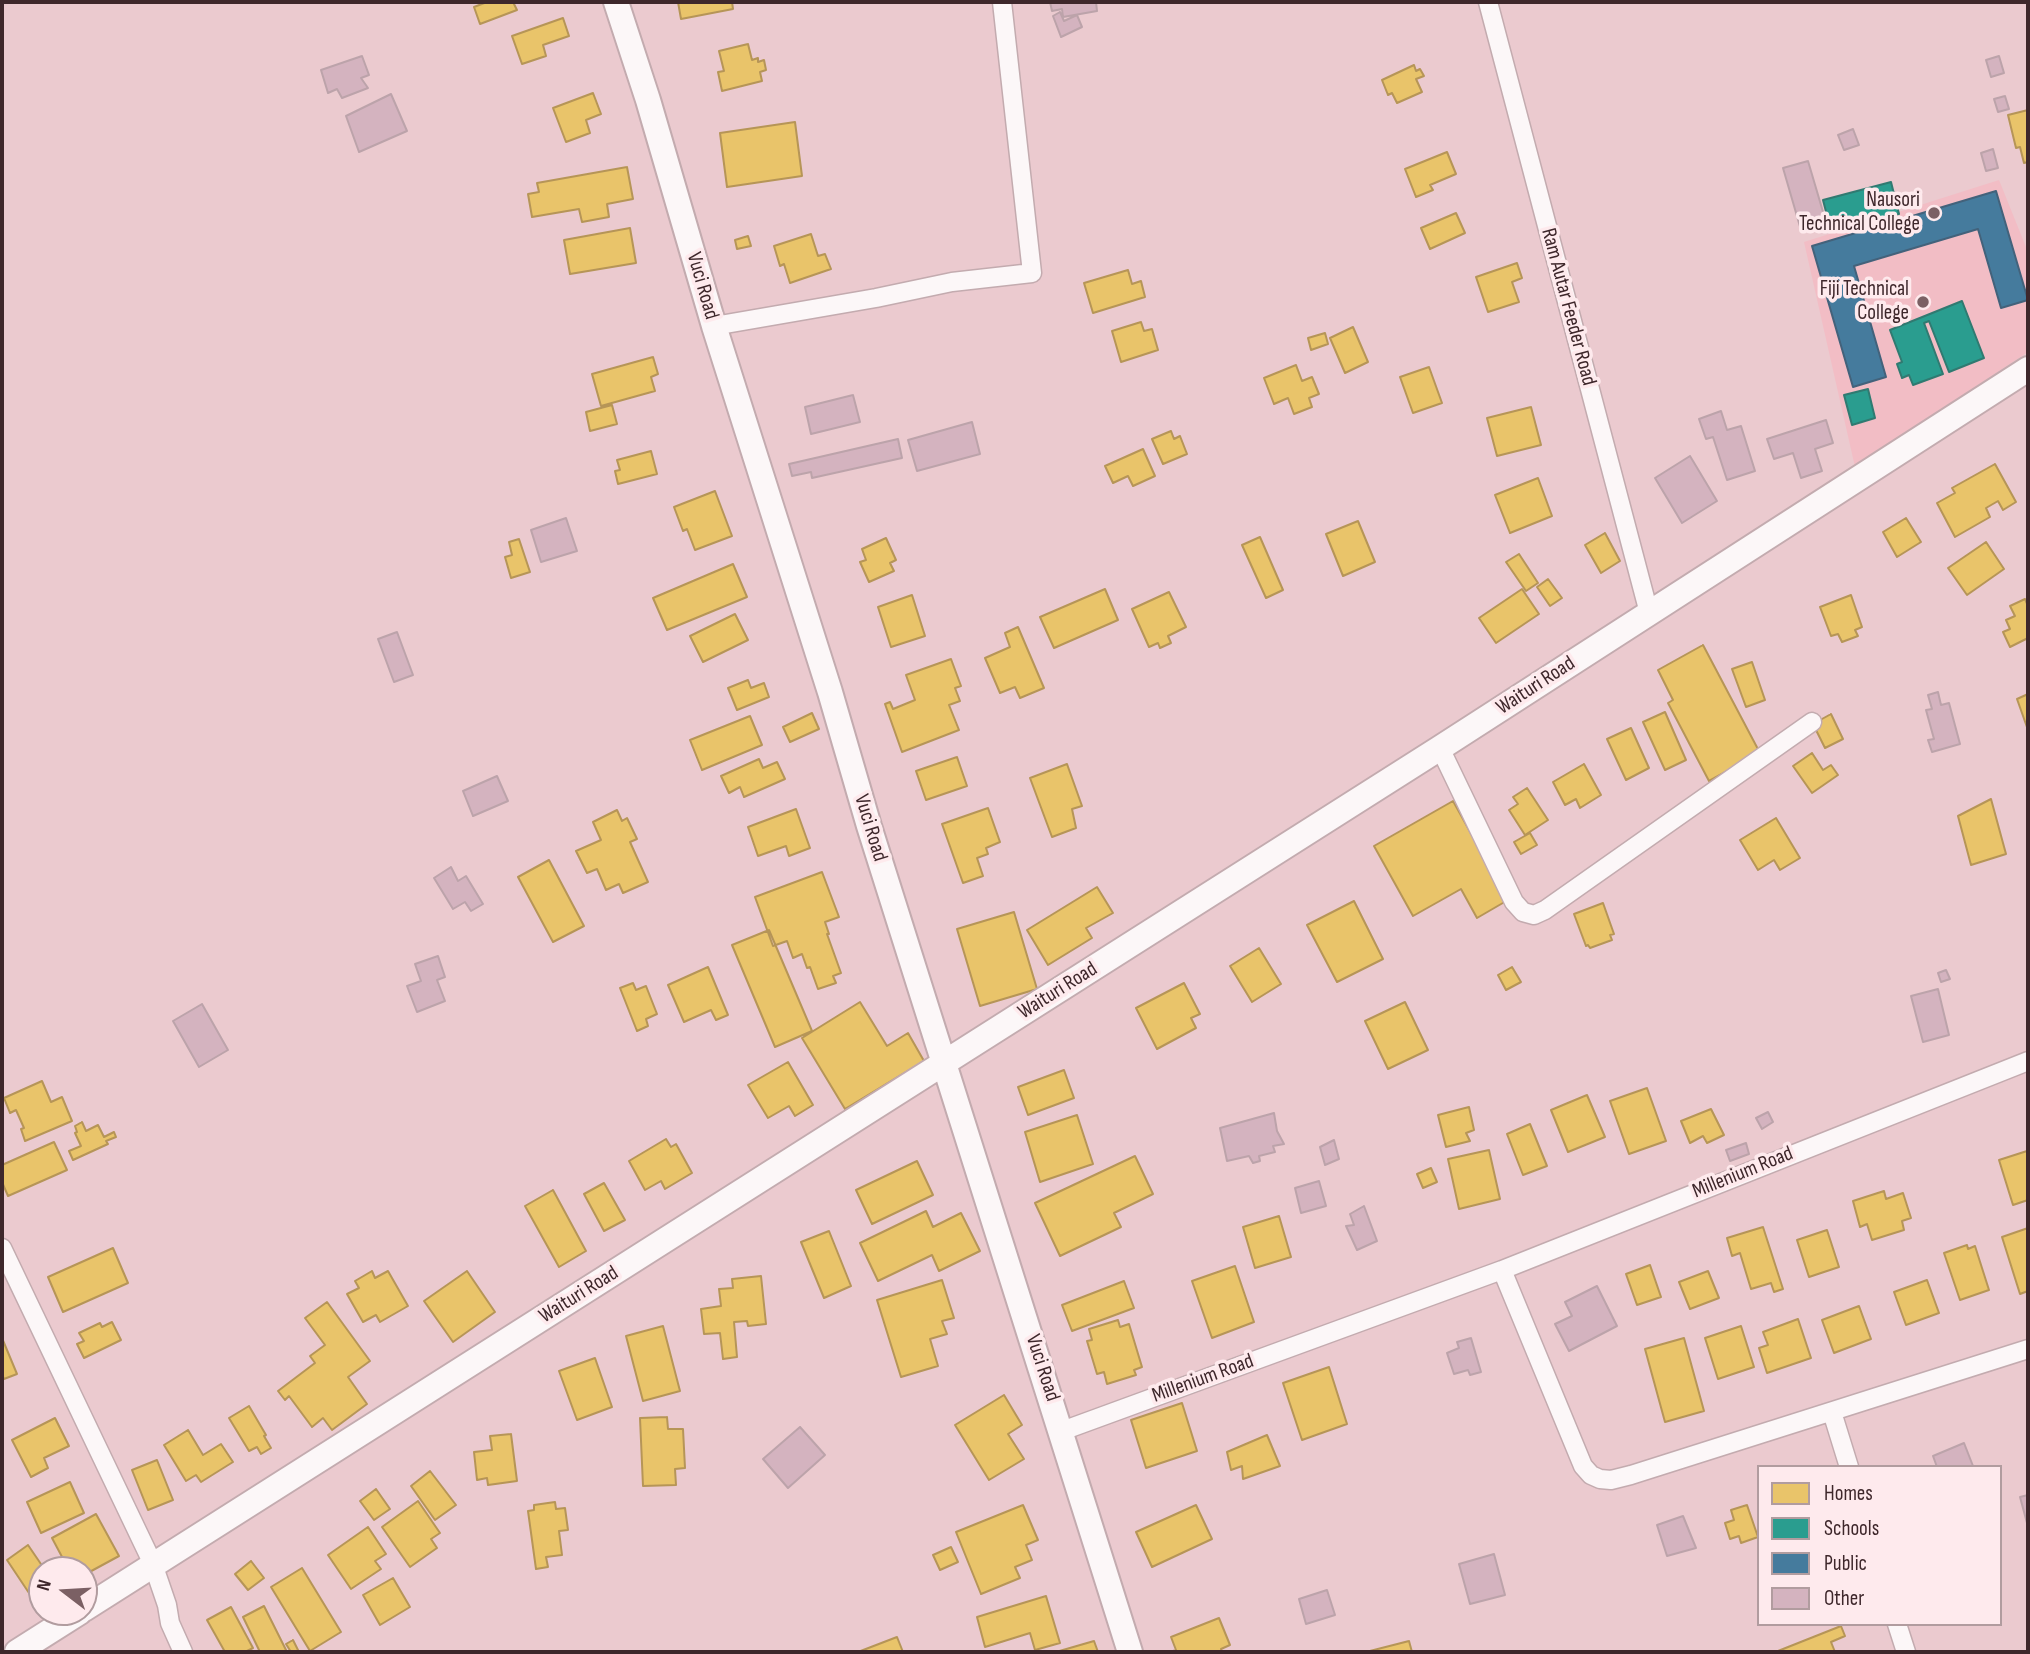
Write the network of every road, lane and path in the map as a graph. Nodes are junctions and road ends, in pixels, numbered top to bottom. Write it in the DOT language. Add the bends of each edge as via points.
graph roads {
  1 [pos="616,2"];
  2 [pos="1002,2"];
  3 [pos="1488,2"];
  4 [pos="714,326"];
  5 [pos="2027,373"];
  6 [pos="1649,613"];
  7 [pos="1812,722"];
  8 [pos="1440,748"];
  9 [pos="2028,1061"];
  10 [pos="945,1063"];
  11 [pos="2,1248"];
  12 [pos="1502,1270"];
  13 [pos="2028,1349"];
  14 [pos="1832,1412"];
  15 [pos="1062,1431"];
  16 [pos="1848,1465"];
  17 [pos="153,1564"];
  18 [pos="98,1600"];
  19 [pos="57,1626"];
  20 [pos="1898,1626"];
  21 [pos="17,1652"];
  22 [pos="183,1652"];
  23 [pos="1130,1652"];
  24 [pos="1906,1652"];
  1 -- 4 [label="main road, Vuci Road"];
  2 -- 4 [label="street" via="1032,273 952,282"];
  3 -- 6 [label="street, Ram Autar Feeder Road"];
  4 -- 10 [label="main road, Vuci Road"];
  5 -- 6 [label="main road, Waituri Road"];
  6 -- 8 [label="main road, Waituri Road"];
  7 -- 8 [label="street" via="1534,915 1514,902"];
  8 -- 10 [label="main road, Waituri Road"];
  9 -- 12 [label="street, Millenium Road"];
  10 -- 15 [label="main road, Vuci Road"];
  10 -- 17 [label="main road, Waituri Road"];
  11 -- 17 [label="street"];
  12 -- 14 [label="street" via="1583,1466 1591,1475 1611,1480 1631,1475"];
  12 -- 15 [label="street, Millenium Road"];
  13 -- 14 [label="street"];
  14 -- 16 [label="street"];
  15 -- 23 [label="main road, Vuci Road"];
  17 -- 18 [label="main road, Waituri Road"];
  17 -- 22 [label="street"];
  19 -- 21 [label="main road"];
  20 -- 24 [label="street"];
}
